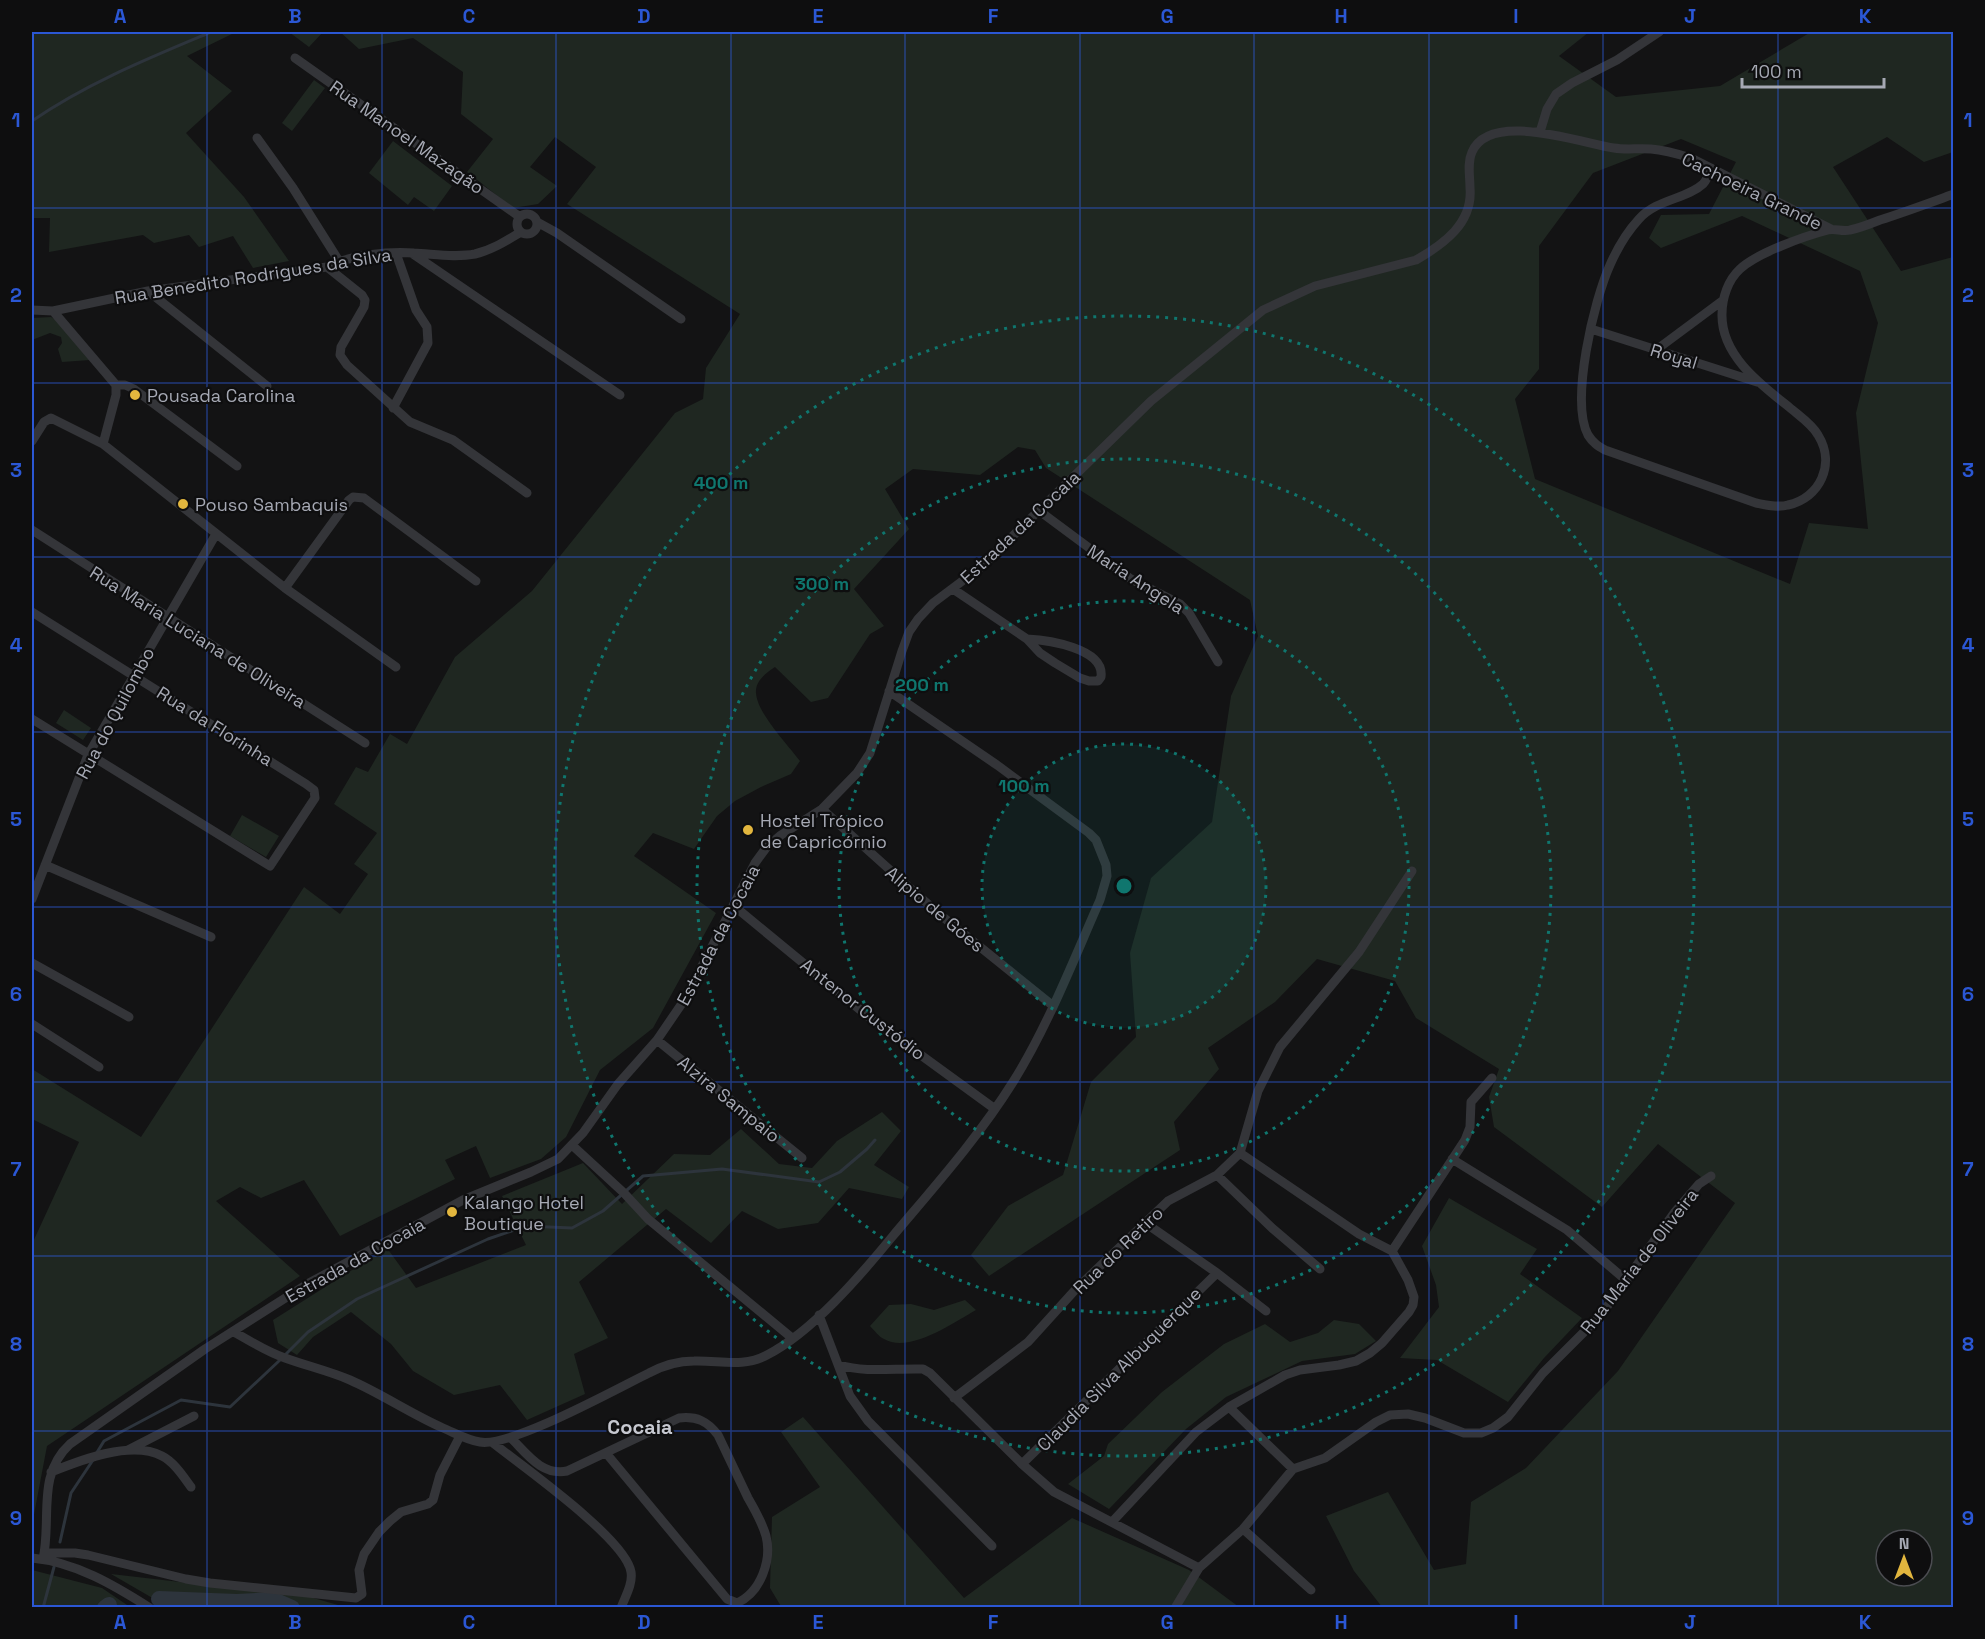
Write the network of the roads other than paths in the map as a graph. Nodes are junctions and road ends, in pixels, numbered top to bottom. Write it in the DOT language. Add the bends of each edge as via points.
graph roads {
  1 [pos="1659,32"];
  2 [pos="294,58"];
  3 [pos="1540,132"];
  4 [pos="1566,137"];
  5 [pos="257,138"];
  6 [pos="1711,168"];
  7 [pos="1953,194"];
  8 [pos="520,217"];
  9 [pos="537,222"];
  10 [pos="1831,229"];
  11 [pos="521,232"];
  12 [pos="396,253"];
  13 [pos="411,253"];
  14 [pos="339,261"];
  15 [pos="327,267"];
  16 [pos="148,291"];
  17 [pos="1722,302"];
  18 [pos="32,310"];
  19 [pos="53,311"];
  20 [pos="681,319"];
  21 [pos="1591,329"];
  22 [pos="1656,350"];
  23 [pos="1757,382"];
  24 [pos="116,385"];
  25 [pos="267,386"];
  26 [pos="620,395"];
  27 [pos="393,408"];
  28 [pos="32,441"];
  29 [pos="103,444"];
  30 [pos="237,466"];
  31 [pos="527,493"];
  32 [pos="1038,510"];
  33 [pos="32,530"];
  34 [pos="216,534"];
  35 [pos="476,581"];
  36 [pos="285,588"];
  37 [pos="953,589"];
  38 [pos="32,612"];
  39 [pos="167,618"];
  40 [pos="1027,639"];
  41 [pos="1218,662"];
  42 [pos="396,667"];
  43 [pos="134,676"];
  44 [pos="889,691"];
  45 [pos="32,719"];
  46 [pos="365,743"];
  47 [pos="88,755"];
  48 [pos="822,809"];
  49 [pos="45,865"];
  50 [pos="1412,871"];
  51 [pos="35,879"];
  52 [pos="32,899"];
  53 [pos="735,906"];
  54 [pos="211,937"];
  55 [pos="32,963"];
  56 [pos="1052,1005"];
  57 [pos="129,1017"];
  58 [pos="32,1024"];
  59 [pos="657,1040"];
  60 [pos="99,1066"];
  61 [pos="1492,1078"];
  62 [pos="995,1109"];
  63 [pos="573,1146"];
  64 [pos="1240,1153"];
  65 [pos="802,1158"];
  66 [pos="1452,1159"];
  67 [pos="1217,1175"];
  68 [pos="1711,1176"];
  69 [pos="1144,1222"];
  70 [pos="1392,1251"];
  71 [pos="1320,1269"];
  72 [pos="1216,1273"];
  73 [pos="1627,1281"];
  74 [pos="1266,1311"];
  75 [pos="819,1315"];
  76 [pos="234,1332"];
  77 [pos="792,1338"];
  78 [pos="839,1365"];
  79 [pos="954,1398"];
  80 [pos="1229,1407"];
  81 [pos="195,1416"];
  82 [pos="460,1436"];
  83 [pos="511,1438"];
  84 [pos="493,1443"];
  85 [pos="125,1451"];
  86 [pos="606,1453"];
  87 [pos="1022,1464"];
  88 [pos="1293,1470"];
  89 [pos="51,1472"];
  90 [pos="191,1487"];
  91 [pos="1112,1522"];
  92 [pos="1243,1529"];
  93 [pos="992,1546"];
  94 [pos="44,1556"];
  95 [pos="32,1558"];
  96 [pos="1199,1568"];
  97 [pos="1311,1590"];
  98 [pos="150,1608"];
  99 [pos="621,1608"];
  100 [pos="1175,1608"];
  1 -- 3 [label="street" via="1556,94"];
  2 -- 8 [label="street, Rua Manoel Mazagão"];
  3 -- 4 [label="street, Estrada da Cocaia"];
  3 -- 32 [label="street, Estrada da Cocaia" via="1491,134 1478,142 1469,162 1469,208 1453,234 1430,252 1416,260 1315,286 1263,310 1151,401"];
  4 -- 6 [label="street, Cachoeira Grande" via="1621,149 1671,152"];
  5 -- 14 [label="street"];
  6 -- 10 [label="street, Cachoeira Grande"];
  6 -- 21 [label="street" via="1703,184 1640,218 1609,266"];
  7 -- 10 [label="street" via="1849,231"];
  8 -- 9 [label="street" via="529,213"];
  8 -- 11 [label="street" via="517,226"];
  9 -- 11 [label="street" via="532,232"];
  9 -- 20 [label="street"];
  10 -- 17 [label="street" via="1761,255 1740,269"];
  11 -- 13 [label="street, Rua Benedito Rodrigues da Silva" via="490,250 472,255"];
  12 -- 13 [label="street, Rua Benedito Rodrigues da Silva"];
  12 -- 14 [label="street, Rua Benedito Rodrigues da Silva"];
  12 -- 27 [label="street" via="429,338"];
  13 -- 26 [label="street"];
  14 -- 15 [label="street, Rua Benedito Rodrigues da Silva"];
  15 -- 16 [label="street, Rua Benedito Rodrigues da Silva"];
  15 -- 27 [label="street" via="365,300 341,347 342,360"];
  16 -- 19 [label="street, Rua Benedito Rodrigues da Silva"];
  16 -- 25 [label="street"];
  17 -- 22 [label="street"];
  17 -- 23 [label="street" via="1722,320 1730,349"];
  18 -- 19 [label="street, Rua Benedito Rodrigues da Silva"];
  19 -- 24 [label="street"];
  21 -- 22 [label="street, Royal"];
  21 -- 23 [label="street" via="1582,400 1584,424 1594,444 1756,503 1786,506 1800,502 1822,479 1826,453 1818,434"];
  22 -- 23 [label="street, Royal"];
  24 -- 29 [label="street"];
  24 -- 30 [label="street" via="134,389"];
  27 -- 31 [label="street" via="410,422 453,440"];
  28 -- 29 [label="street" via="46,419 56,419"];
  29 -- 34 [label="street"];
  32 -- 37 [label="street, Estrada da Cocaia"];
  32 -- 41 [label="street, Maria Angela" via="1125,576 1180,603"];
  33 -- 39 [label="street, Rua Maria Luciana de Oliveira"];
  34 -- 36 [label="street"];
  34 -- 39 [label="street, Rua do Quilombo"];
  35 -- 36 [label="street" via="364,498 353,497"];
  36 -- 42 [label="street"];
  37 -- 40 [label="street"];
  37 -- 44 [label="street, Estrada da Cocaia" via="933,603 909,632"];
  38 -- 43 [label="street, Rua da Florinha"];
  39 -- 43 [label="street, Rua do Quilombo"];
  39 -- 46 [label="street, Rua Maria Luciana de Oliveira"];
  40 -- 40 [label="street" via="1040,653 1080,678 1098,681 1101,677 1100,666 1088,655 1045,640"];
  43 -- 47 [label="street, Rua do Quilombo"];
  43 -- 47 [label="street, Rua da Florinha" via="306,784 314,790 315,798 270,866"];
  44 -- 48 [label="street, Estrada da Cocaia" via="870,753 857,773"];
  44 -- 56 [label="street" via="997,765 1096,840 1106,865 1105,886"];
  45 -- 47 [label="street"];
  47 -- 49 [label="street, Rua do Quilombo"];
  48 -- 53 [label="street, Estrada da Cocaia" via="766,848"];
  48 -- 56 [label="street, Alipio de Góes" via="938,913"];
  49 -- 51 [label="street, Rua do Quilombo"];
  49 -- 54 [label="street"];
  50 -- 64 [label="street" via="1359,952 1280,1047 1258,1091"];
  51 -- 52 [label="street, Rua do Quilombo"];
  53 -- 59 [label="street, Estrada da Cocaia" via="685,999"];
  53 -- 62 [label="street, Antenor Custódio" via="870,1018"];
  55 -- 57 [label="street"];
  56 -- 62 [label="street"];
  58 -- 60 [label="street"];
  59 -- 63 [label="street, Estrada da Cocaia" via="618,1084"];
  59 -- 65 [label="street, Alzira Sampaio"];
  61 -- 66 [label="street" via="1471,1102 1469,1134"];
  62 -- 75 [label="street" via="881,1251"];
  63 -- 76 [label="street, Estrada da Cocaia" via="558,1159 463,1200 309,1283"];
  63 -- 77 [label="street" via="648,1219"];
  64 -- 67 [label="street, Rua do Retiro"];
  64 -- 70 [label="street" via="1359,1234"];
  66 -- 70 [label="street"];
  66 -- 73 [label="street" via="1567,1230"];
  67 -- 69 [label="street, Rua do Retiro" via="1168,1201"];
  67 -- 71 [label="street"];
  68 -- 73 [label="street, Rua Maria de Oliveira" via="1674,1213"];
  69 -- 72 [label="street"];
  69 -- 79 [label="street, Rua do Retiro" via="1028,1342"];
  70 -- 80 [label="street" via="1413,1292 1413,1305 1382,1343 1356,1361 1285,1375"];
  72 -- 74 [label="street"];
  72 -- 87 [label="street, Claudia Silva Albuquerque"];
  73 -- 88 [label="street, Rua Maria de Oliveira" via="1601,1316 1543,1373 1508,1417 1493,1428 1464,1433 1425,1418 1390,1414 1325,1458"];
  75 -- 77 [label="street"];
  75 -- 78 [label="street"];
  76 -- 82 [label="street" via="283,1357 352,1381"];
  76 -- 89 [label="street, Estrada da Cocaia" via="70,1444"];
  77 -- 83 [label="street" via="757,1359 734,1363 693,1361 656,1370"];
  78 -- 79 [label="street" via="872,1371 922,1370 930,1373"];
  78 -- 93 [label="street" via="850,1396 868,1421"];
  79 -- 87 [label="street"];
  80 -- 88 [label="street"];
  80 -- 91 [label="street" via="1196,1432"];
  81 -- 85 [label="street"];
  82 -- 84 [label="street"];
  82 -- 94 [label="street" via="440,1475 433,1500 401,1512 379,1532 364,1554 359,1570 362,1594 356,1598 210,1583 75,1552"];
  83 -- 84 [label="street"];
  83 -- 86 [label="street" via="539,1465 558,1473"];
  84 -- 99 [label="street" via="595,1524 619,1549 632,1576"];
  85 -- 89 [label="street" via="95,1456"];
  85 -- 90 [label="street" via="164,1456"];
  86 -- 86 [label="street" via="679,1418 690,1417 709,1424 718,1435 766,1536 765,1570 748,1596 737,1603 727,1599"];
  87 -- 91 [label="street" via="1054,1492"];
  88 -- 92 [label="street, Rua Maria de Oliveira"];
  89 -- 94 [label="street, Estrada da Cocaia"];
  91 -- 96 [label="street"];
  92 -- 96 [label="street, Rua Maria de Oliveira"];
  92 -- 97 [label="street"];
  94 -- 95 [label="street"];
  94 -- 98 [label="street" via="111,1583"];
  96 -- 100 [label="street, Rua Maria de Oliveira"];
}
